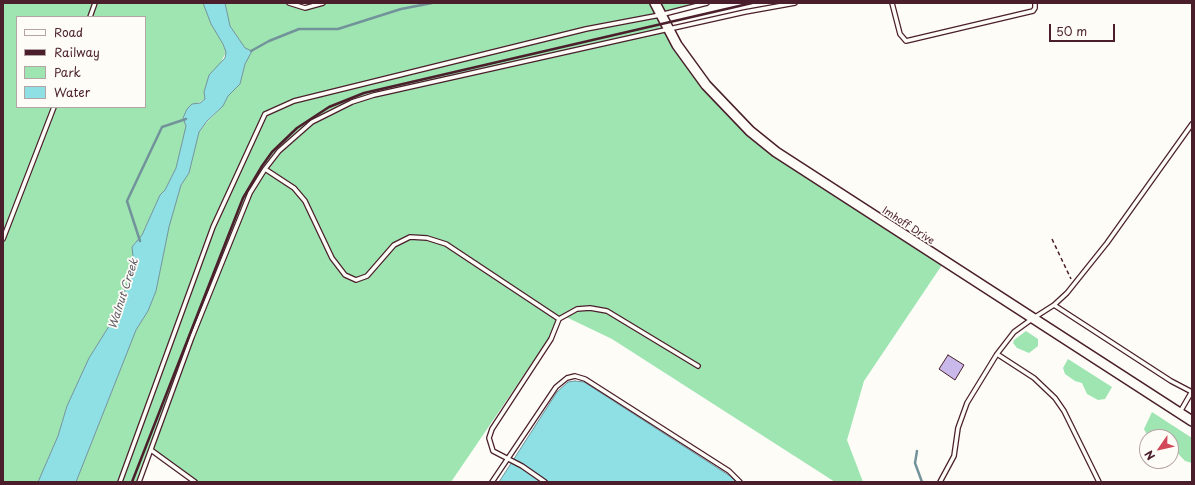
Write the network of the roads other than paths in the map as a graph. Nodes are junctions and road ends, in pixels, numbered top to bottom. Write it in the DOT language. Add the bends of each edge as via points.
graph roads {
  1 [pos="95,3"];
  2 [pos="289,3"];
  3 [pos="323,3"];
  4 [pos="707,3"];
  5 [pos="795,3"];
  6 [pos="892,3"];
  7 [pos="1035,3"];
  8 [pos="657,9"];
  9 [pos="90,16"];
  10 [pos="668,30"];
  11 [pos="54,108"];
  12 [pos="1192,124"];
  13 [pos="265,169"];
  14 [pos="3,239"];
  15 [pos="1054,305"];
  16 [pos="1032,318"];
  17 [pos="559,319"];
  18 [pos="997,354"];
  19 [pos="698,366"];
  20 [pos="1192,392"];
  21 [pos="1179,413"];
  22 [pos="1192,421"];
  23 [pos="151,450"];
  24 [pos="508,458"];
  25 [pos="120,482"];
  26 [pos="138,482"];
  27 [pos="195,482"];
  28 [pos="492,482"];
  29 [pos="545,482"];
  30 [pos="740,482"];
  31 [pos="940,482"];
  32 [pos="1099,482"];
  1 -- 9 [label="lane"];
  2 -- 3 [label="lane" via="305,8"];
  4 -- 8 [label="lane"];
  5 -- 10 [label="lane"];
  6 -- 7 [label="lane" via="900,34 906,41 1032,11"];
  8 -- 10 [label="street, Imhoff Drive"];
  8 -- 25 [label="lane" via="294,101 265,114 213,227"];
  10 -- 13 [label="lane" via="352,102 312,122 279,151"];
  10 -- 16 [label="street, Imhoff Drive" via="689,62 726,108 776,152"];
  11 -- 14 [label="lane"];
  12 -- 15 [label="lane" via="1107,243"];
  13 -- 17 [label="lane" via="294,188 305,201 332,258 345,275 356,280 367,276 394,245 410,237 427,238 446,244"];
  13 -- 23 [label="lane" via="250,193 238,222"];
  15 -- 16 [label="lane"];
  15 -- 20 [label="lane"];
  16 -- 18 [label="lane" via="1014,332"];
  16 -- 21 [label="street, Imhoff Drive"];
  17 -- 19 [label="lane" via="577,310 608,310"];
  17 -- 24 [label="lane" via="551,339 492,429 489,438 493,451"];
  18 -- 31 [label="lane" via="961,416 954,456"];
  18 -- 32 [label="lane" via="1034,378 1055,398 1068,418"];
  20 -- 21 [label="lane"];
  21 -- 22 [label="street, Imhoff Drive"];
  23 -- 26 [label="lane"];
  23 -- 27 [label="lane"];
  24 -- 28 [label="lane"];
  24 -- 29 [label="lane"];
  24 -- 30 [label="lane" via="556,387 567,378 575,376 585,379 728,471"];
}
